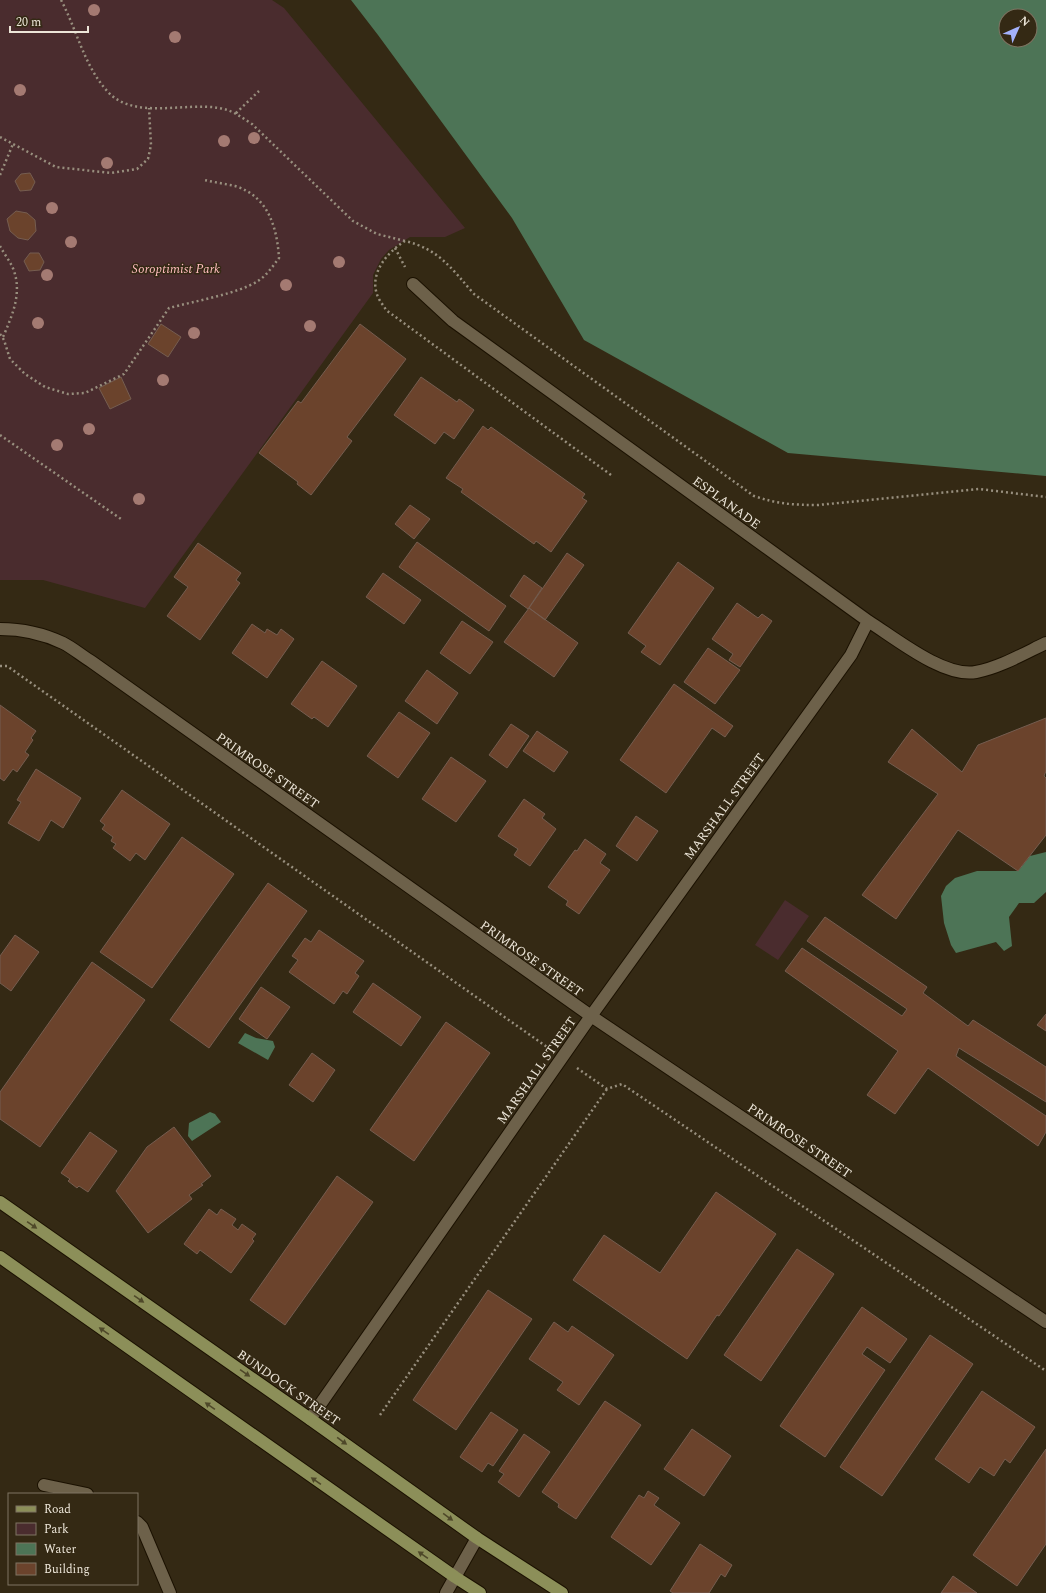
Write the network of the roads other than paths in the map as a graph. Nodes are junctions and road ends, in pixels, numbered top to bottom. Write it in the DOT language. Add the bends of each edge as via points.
graph roads {
  1 [pos="413,284"];
  2 [pos="868,621"];
  3 [pos="0,629"];
  4 [pos="1046,643"];
  5 [pos="591,1016"];
  6 [pos="0,1202"];
  7 [pos="0,1257"];
  8 [pos="1046,1322"];
  9 [pos="310,1419"];
  10 [pos="44,1485"];
  11 [pos="82,1493"];
  12 [pos="138,1523"];
  13 [pos="477,1538"];
  14 [pos="455,1577"];
  15 [pos="170,1593"];
  16 [pos="446,1593"];
  17 [pos="480,1593"];
  18 [pos="562,1593"];
  1 -- 2 [label="street, ESPLANADE" via="453,321"];
  2 -- 4 [label="street, ESPLANADE" via="938,666 956,672 975,673"];
  2 -- 5 [label="street, MARSHALL STREET" via="851,655"];
  3 -- 5 [label="street, PRIMROSE STREET" via="38,634 63,643"];
  5 -- 8 [label="street, PRIMROSE STREET"];
  5 -- 9 [label="street, MARSHALL STREET"];
  6 -- 9 [label="main road, BUNDOCK STREET, one-way"];
  14 -- 7 [label="main road, one-way"];
  9 -- 13 [label="main road, BUNDOCK STREET, one-way"];
  10 -- 11 [label="street"];
  12 -- 15 [label="street"];
  13 -- 14 [label="street"];
  13 -- 18 [label="main road, BUNDOCK STREET"];
  14 -- 16 [label="street"];
  14 -- 17 [label="main road"];
}
